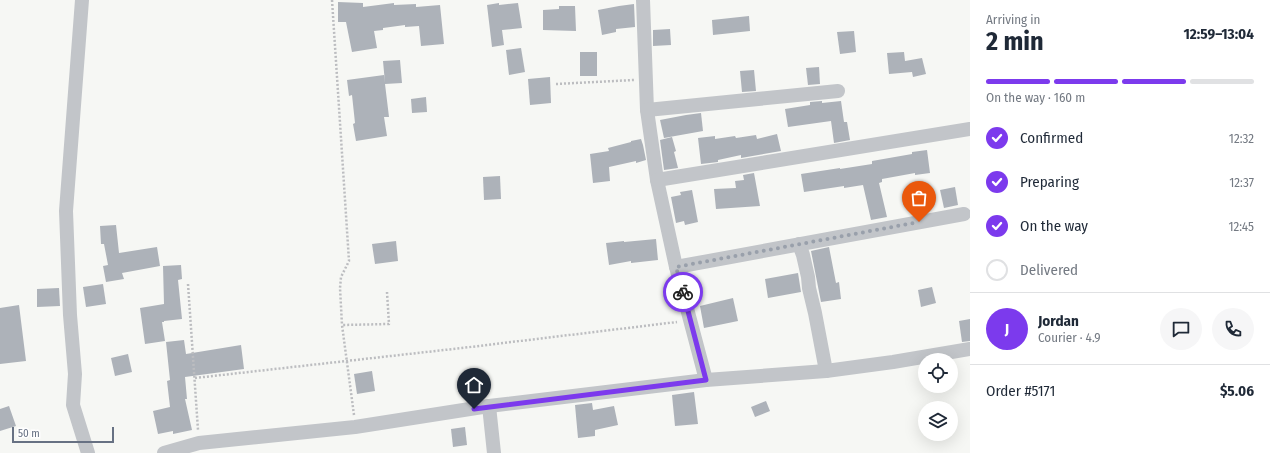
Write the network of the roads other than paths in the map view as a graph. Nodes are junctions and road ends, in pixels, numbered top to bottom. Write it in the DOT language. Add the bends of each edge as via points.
graph roads {
  1 [pos="82,0"];
  2 [pos="643,0"];
  3 [pos="838,91"];
  4 [pos="648,110"];
  5 [pos="970,129"];
  6 [pos="657,180"];
  7 [pos="964,214"];
  8 [pos="799,244"];
  9 [pos="676,267"];
  10 [pos="970,349"];
  11 [pos="826,371"];
  12 [pos="706,380"];
  13 [pos="489,406"];
  14 [pos="88,453"];
  15 [pos="164,453"];
  16 [pos="494,453"];
  1 -- 14 [label="street" via="66,211 75,374 72,405"];
  2 -- 4 [label="street"];
  3 -- 4 [label="street"];
  4 -- 6 [label="street"];
  5 -- 6 [label="street"];
  6 -- 9 [label="street"];
  7 -- 8 [label="street"];
  8 -- 9 [label="street"];
  8 -- 11 [label="street"];
  9 -- 12 [label="street"];
  10 -- 11 [label="street"];
  11 -- 12 [label="street"];
  12 -- 13 [label="street"];
  13 -- 15 [label="street" via="355,427 199,443"];
  13 -- 16 [label="street"];
}
